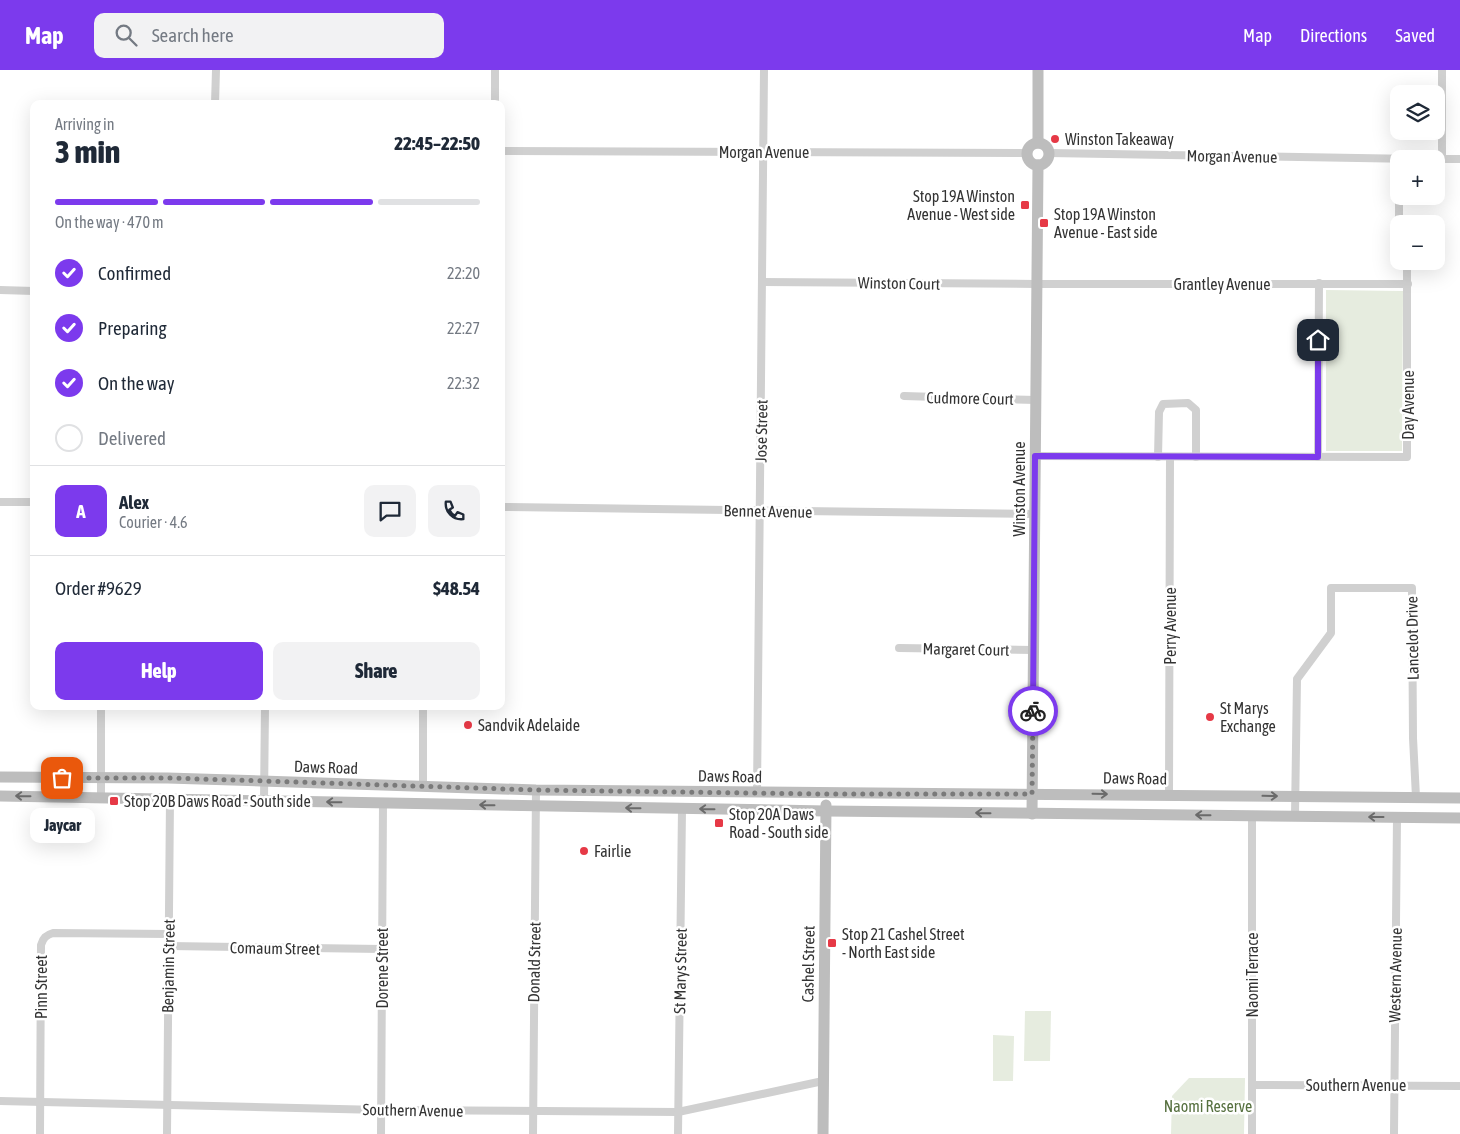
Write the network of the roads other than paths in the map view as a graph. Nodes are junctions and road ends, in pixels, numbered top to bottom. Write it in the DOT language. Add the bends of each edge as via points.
graph roads {
  1 [pos="216,70"];
  2 [pos="495,70"];
  3 [pos="764,70"];
  4 [pos="1038,70"];
  5 [pos="1442,70"];
  6 [pos="216,100"];
  7 [pos="495,100"];
  8 [pos="1038,144"];
  9 [pos="505,150"];
  10 [pos="1439,150"];
  11 [pos="763,152"];
  12 [pos="1027,153"];
  13 [pos="1049,153"];
  14 [pos="1390,159"];
  15 [pos="1445,159"];
  16 [pos="1460,159"];
  17 [pos="1038,165"];
  18 [pos="1408,270"];
  19 [pos="762,282"];
  20 [pos="1319,283"];
  21 [pos="1037,284"];
  22 [pos="1408,284"];
  23 [pos="0,290"];
  24 [pos="30,291"];
  25 [pos="904,396"];
  26 [pos="1036,400"];
  27 [pos="1035,456"];
  28 [pos="1170,456"];
  29 [pos="1158,457"];
  30 [pos="1196,457"];
  31 [pos="1318,457"];
  32 [pos="0,502"];
  33 [pos="30,502"];
  34 [pos="505,508"];
  35 [pos="760,511"];
  36 [pos="1035,514"];
  37 [pos="899,648"];
  38 [pos="1034,650"];
  39 [pos="101,710"];
  40 [pos="265,710"];
  41 [pos="423,710"];
  42 [pos="0,777"];
  43 [pos="101,778"];
  44 [pos="264,781"];
  45 [pos="423,787"];
  46 [pos="536,790"];
  47 [pos="757,793"];
  48 [pos="826,794"];
  49 [pos="1032,794"];
  50 [pos="1169,795"];
  51 [pos="0,796"];
  52 [pos="1296,796"];
  53 [pos="101,797"];
  54 [pos="1416,797"];
  55 [pos="1460,798"];
  56 [pos="170,799"];
  57 [pos="264,800"];
  58 [pos="383,803"];
  59 [pos="536,806"];
  60 [pos="682,809"];
  61 [pos="826,811"];
  62 [pos="1032,814"];
  63 [pos="1252,816"];
  64 [pos="1295,816"];
  65 [pos="1397,817"];
  66 [pos="1460,818"];
  67 [pos="169,934"];
  68 [pos="169,946"];
  69 [pos="382,949"];
  70 [pos="823,1081"];
  71 [pos="1253,1085"];
  72 [pos="1394,1085"];
  73 [pos="1460,1086"];
  74 [pos="0,1101"];
  75 [pos="40,1102"];
  76 [pos="167,1105"];
  77 [pos="381,1110"];
  78 [pos="533,1112"];
  79 [pos="678,1112"];
  80 [pos="40,1134"];
  81 [pos="167,1134"];
  82 [pos="381,1134"];
  83 [pos="533,1134"];
  84 [pos="678,1134"];
  85 [pos="823,1134"];
  86 [pos="1252,1134"];
  87 [pos="1394,1134"];
  1 -- 6 [label="street"];
  2 -- 7 [label="street"];
  3 -- 11 [label="street, Jose Street"];
  4 -- 8 [label="main road"];
  5 -- 10 [label="street"];
  8 -- 12 [label="main road" via="1031,146"];
  8 -- 13 [label="main road" via="1045,146"];
  9 -- 11 [label="street, Morgan Avenue"];
  11 -- 12 [label="street, Morgan Avenue"];
  11 -- 19 [label="street, Jose Street"];
  12 -- 17 [label="main road" via="1029,161"];
  13 -- 14 [label="street, Morgan Avenue"];
  13 -- 17 [label="main road" via="1046,161"];
  15 -- 16 [label="street"];
  17 -- 21 [label="main road, Winston Avenue"];
  18 -- 22 [label="street, Day Avenue"];
  19 -- 21 [label="street, Winston Court"];
  19 -- 35 [label="street, Jose Street"];
  20 -- 21 [label="street, Grantley Avenue"];
  20 -- 22 [label="street, Grantley Avenue"];
  20 -- 31 [label="street"];
  21 -- 26 [label="main road, Winston Avenue"];
  22 -- 31 [label="street, Day Avenue" via="1408,457"];
  23 -- 24 [label="street"];
  25 -- 26 [label="street, Cudmore Court"];
  26 -- 27 [label="main road, Winston Avenue"];
  27 -- 29 [label="street, Day Avenue"];
  27 -- 36 [label="main road, Winston Avenue"];
  28 -- 29 [label="street, Day Avenue"];
  28 -- 30 [label="street, Day Avenue"];
  28 -- 50 [label="street, Perry Avenue"];
  29 -- 30 [label="street" via="1159,412 1163,404 1179,403 1188,403 1196,410"];
  30 -- 31 [label="street, Day Avenue"];
  32 -- 33 [label="street"];
  34 -- 35 [label="street, Bennet Avenue"];
  35 -- 36 [label="street, Bennet Avenue"];
  35 -- 47 [label="street, Jose Street"];
  36 -- 38 [label="main road, Winston Avenue"];
  37 -- 38 [label="street, Margaret Court"];
  38 -- 49 [label="main road, Winston Avenue"];
  39 -- 43 [label="street"];
  40 -- 44 [label="street"];
  41 -- 45 [label="street"];
  42 -- 43 [label="main road, Daws Road"];
  43 -- 44 [label="main road, Daws Road"];
  43 -- 53 [label="street"];
  44 -- 45 [label="main road, Daws Road"];
  44 -- 57 [label="street"];
  45 -- 46 [label="main road, Daws Road"];
  46 -- 47 [label="main road, Daws Road"];
  46 -- 59 [label="street, Donald Street"];
  47 -- 48 [label="main road, Daws Road"];
  48 -- 49 [label="main road, Daws Road"];
  48 -- 61 [label="main road, Cashel Street"];
  49 -- 50 [label="main road, Daws Road, one-way"];
  49 -- 62 [label="main road, Winston Avenue"];
  50 -- 52 [label="main road, Daws Road, one-way"];
  53 -- 51 [label="main road, Daws Road, one-way"];
  52 -- 54 [label="main road, Daws Road"];
  52 -- 54 [label="street, Lancelot Drive" via="1297,679 1331,633 1331,588 1412,588"];
  52 -- 64 [label="street, Lancelot Drive"];
  53 -- 56 [label="main road, Daws Road"];
  54 -- 55 [label="main road, Daws Road"];
  56 -- 57 [label="main road, Daws Road"];
  56 -- 67 [label="street, Benjamin Street"];
  58 -- 57 [label="main road, Daws Road, one-way"];
  59 -- 58 [label="main road, Daws Road, one-way"];
  58 -- 69 [label="street, Dorene Street"];
  60 -- 59 [label="main road, Daws Road, one-way"];
  59 -- 78 [label="street, Donald Street"];
  61 -- 60 [label="main road, Daws Road, one-way"];
  60 -- 79 [label="street, St Marys Street"];
  62 -- 61 [label="main road, Daws Road, one-way"];
  61 -- 70 [label="main road, Cashel Street"];
  63 -- 62 [label="main road, Daws Road, one-way"];
  63 -- 64 [label="main road, Daws Road"];
  63 -- 71 [label="street, Naomi Terrace"];
  65 -- 64 [label="main road, Daws Road, one-way"];
  65 -- 66 [label="main road, Daws Road"];
  65 -- 72 [label="street, Western Avenue"];
  67 -- 68 [label="street, Benjamin Street"];
  67 -- 75 [label="street, Pinn Street" via="53,933 42,939"];
  68 -- 69 [label="street, Comaum Street"];
  68 -- 76 [label="street, Benjamin Street"];
  69 -- 77 [label="street, Dorene Street"];
  70 -- 79 [label="street, Southern Avenue"];
  70 -- 85 [label="main road, Cashel Street"];
  71 -- 72 [label="street, Southern Avenue"];
  71 -- 86 [label="street, Naomi Terrace"];
  72 -- 73 [label="street, Southern Avenue"];
  72 -- 87 [label="street, Western Avenue"];
  74 -- 75 [label="street, Southern Avenue"];
  75 -- 76 [label="street, Southern Avenue"];
  75 -- 80 [label="street, Pinn Street"];
  76 -- 77 [label="street, Southern Avenue"];
  76 -- 81 [label="street, Benjamin Street"];
  77 -- 78 [label="street, Southern Avenue"];
  77 -- 82 [label="street, Dorene Street"];
  78 -- 79 [label="street, Southern Avenue"];
  78 -- 83 [label="street, Donald Street"];
  79 -- 84 [label="street, St Marys Street"];
}
